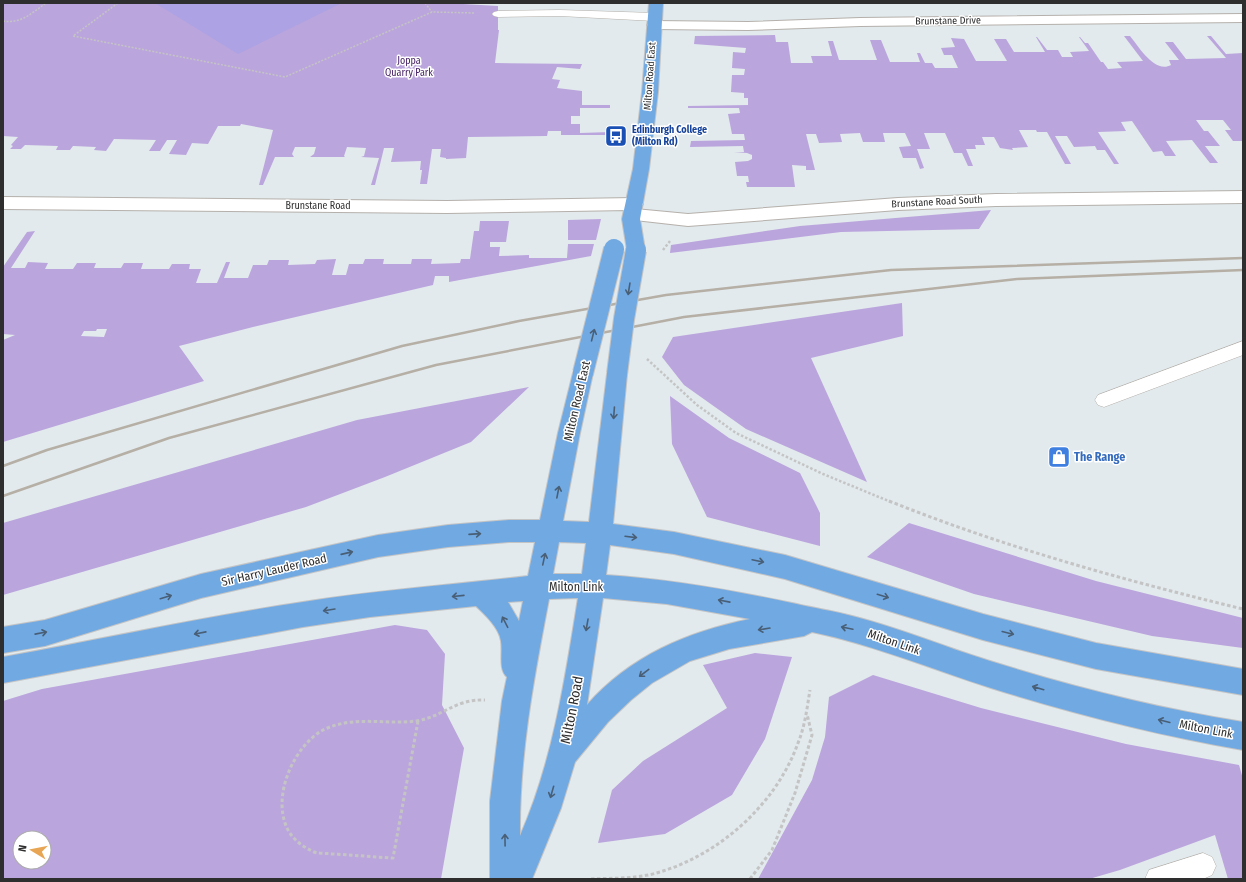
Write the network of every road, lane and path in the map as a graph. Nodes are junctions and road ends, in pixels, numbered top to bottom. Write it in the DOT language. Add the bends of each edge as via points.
graph roads {
  1 [pos="46,3"];
  2 [pos="118,3"];
  3 [pos="425,3"];
  4 [pos="432,12"];
  5 [pos="498,14"];
  6 [pos="655,15"];
  7 [pos="1243,18"];
  8 [pos="3,21"];
  9 [pos="1243,197"];
  10 [pos="3,203"];
  11 [pos="632,213"];
  12 [pos="1243,348"];
  13 [pos="642,354"];
  14 [pos="1104,400"];
  15 [pos="550,530"];
  16 [pos="600,533"];
  17 [pos="593,586"];
  18 [pos="538,587"];
  19 [pos="481,594"];
  20 [pos="1243,609"];
  21 [pos="817,621"];
  22 [pos="3,640"];
  23 [pos="3,670"];
  24 [pos="1243,682"];
  25 [pos="810,690"];
  26 [pos="516,701"];
  27 [pos="806,714"];
  28 [pos="418,721"];
  29 [pos="1243,736"];
  30 [pos="563,754"];
  31 [pos="1203,866"];
  32 [pos="505,879"];
  33 [pos="517,879"];
  34 [pos="591,879"];
  35 [pos="750,879"];
  36 [pos="1158,879"];
  1 -- 8 [label="path" via="18,22"];
  2 -- 4 [label="path" via="73,36 285,77"];
  3 -- 4 [label="path"];
  4 -- 5 [label="path"];
  5 -- 6 [label="lane"];
  6 -- 7 [label="street, Brunstane Drive" via="748,26 860,22"];
  6 -- 11 [label="main road, Milton Road East" via="650,92 641,169"];
  9 -- 11 [label="street, Brunstane Road South" via="906,203 688,220"];
  10 -- 11 [label="street, Brunstane Road" via="439,207"];
  15 -- 11 [label="main road, Milton Road East, one-way, bridge" via="569,433 614,249"];
  11 -- 16 [label="main road, Milton Road East, one-way, bridge" via="636,250 617,374 613,433"];
  12 -- 14 [label="lane"];
  13 -- 20 [label="path" via="673,384 731,429 844,484 916,513 1043,556 1113,577"];
  15 -- 16 [label="main road"];
  18 -- 15 [label="main road, Milton Road East, one-way"];
  22 -- 15 [label="main road, Sir Harry Lauder Road, one-way" via="45,632 201,586 378,546 448,536"];
  16 -- 17 [label="main road, Milton Road"];
  16 -- 24 [label="main road, one-way" via="674,542 785,567 983,627 1089,654"];
  17 -- 18 [label="main road, Milton Link"];
  21 -- 17 [label="main road, Milton Link, one-way" via="691,594"];
  17 -- 30 [label="main road, Milton Road, one-way"];
  18 -- 19 [label="main road"];
  18 -- 26 [label="main road"];
  19 -- 23 [label="main road, one-way" via="346,608 240,625"];
  26 -- 19 [label="main road, one-way" via="514,638 500,612"];
  29 -- 21 [label="main road, Milton Link, one-way" via="1200,730 1099,706 990,674 864,631"];
  21 -- 30 [label="main road, one-way" via="750,631 717,639 670,656 620,690"];
  25 -- 27 [label="path"];
  26 -- 28 [label="path" via="470,700"];
  32 -- 26 [label="main road, one-way" via="504,801"];
  27 -- 34 [label="path" via="795,751 771,795 740,828 706,852 663,871 629,878"];
  27 -- 35 [label="path" via="812,735 795,793 772,850"];
  28 -- 28 [label="path" via="393,858 315,852 300,844 290,833 286,823 282,797 293,762 306,745 320,732 341,723"];
  30 -- 33 [label="main road, Milton Road, one-way" via="550,798"];
  31 -- 36 [label="lane"];
}
